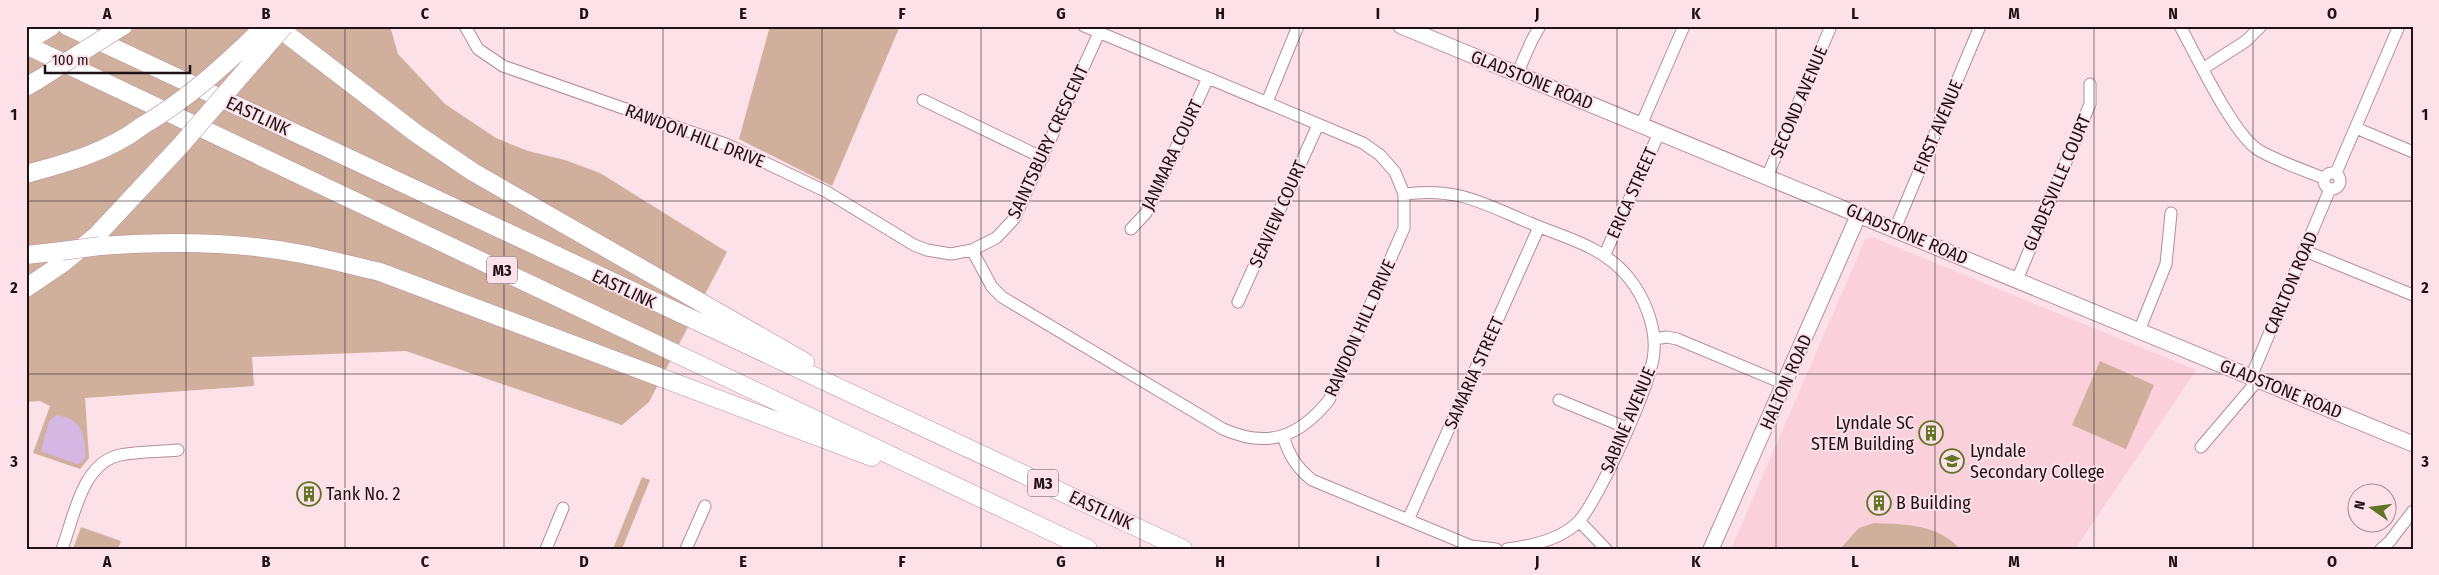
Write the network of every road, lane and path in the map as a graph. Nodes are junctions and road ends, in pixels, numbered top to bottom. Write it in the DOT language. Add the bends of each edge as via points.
graph roads {
  1 [pos="52,26"];
  2 [pos="67,26"];
  3 [pos="122,26"];
  4 [pos="264,26"];
  5 [pos="276,26"];
  6 [pos="284,26"];
  7 [pos="465,26"];
  8 [pos="1084,26"];
  9 [pos="1298,26"];
  10 [pos="1401,26"];
  11 [pos="1540,26"];
  12 [pos="1684,26"];
  13 [pos="1831,26"];
  14 [pos="1980,26"];
  15 [pos="2180,26"];
  16 [pos="2261,26"];
  17 [pos="2399,26"];
  18 [pos="1099,33"];
  19 [pos="26,44"];
  20 [pos="2204,68"];
  21 [pos="1517,74"];
  22 [pos="1208,78"];
  23 [pos="2090,84"];
  24 [pos="26,87"];
  25 [pos="923,100"];
  26 [pos="1267,102"];
  27 [pos="1318,125"];
  28 [pos="1641,125"];
  29 [pos="2356,128"];
  30 [pos="1659,133"];
  31 [pos="2413,152"];
  32 [pos="1042,158"];
  33 [pos="2336,173"];
  34 [pos="26,174"];
  35 [pos="1767,178"];
  36 [pos="2324,178"];
  37 [pos="2330,189"];
  38 [pos="1404,194"];
  39 [pos="2171,213"];
  40 [pos="1859,214"];
  41 [pos="1539,227"];
  42 [pos="1131,229"];
  43 [pos="1895,229"];
  44 [pos="972,250"];
  45 [pos="2305,251"];
  46 [pos="959,253"];
  47 [pos="1605,254"];
  48 [pos="26,255"];
  49 [pos="2017,280"];
  50 [pos="26,288"];
  51 [pos="2413,295"];
  52 [pos="1238,302"];
  53 [pos="2139,331"];
  54 [pos="1654,339"];
  55 [pos="2254,378"];
  56 [pos="1785,384"];
  57 [pos="1559,400"];
  58 [pos="904,418"];
  59 [pos="1627,428"];
  60 [pos="1283,436"];
  61 [pos="2413,444"];
  62 [pos="2201,447"];
  63 [pos="178,450"];
  64 [pos="957,488"];
  65 [pos="705,506"];
  66 [pos="563,508"];
  67 [pos="2413,511"];
  68 [pos="1408,520"];
  69 [pos="1579,521"];
  70 [pos="62,549"];
  71 [pos="546,549"];
  72 [pos="686,549"];
  73 [pos="1088,549"];
  74 [pos="1183,549"];
  75 [pos="1496,549"];
  76 [pos="1507,549"];
  77 [pos="1606,549"];
  78 [pos="1711,549"];
  79 [pos="2381,549"];
  1 -- 19 [label="highway"];
  2 -- 58 [label="highway, EASTLINK / M3"];
  3 -- 24 [label="highway, bridge"];
  4 -- 34 [label="highway, bridge" via="202,85 131,134 80,160"];
  5 -- 58 [label="highway" via="417,134 473,172"];
  6 -- 50 [label="highway, bridge" via="181,145 97,235"];
  7 -- 46 [label="street, RAWDON HILL DRIVE" via="478,49 503,66 728,145 827,192 914,245 940,253"];
  8 -- 18 [label="street, RAWDON HILL DRIVE"];
  9 -- 26 [label="street"];
  10 -- 21 [label="main road, GLADSTONE ROAD"];
  11 -- 21 [label="street"];
  12 -- 28 [label="street"];
  13 -- 35 [label="street, SECOND AVENUE"];
  14 -- 43 [label="street, FIRST AVENUE"];
  15 -- 20 [label="street"];
  16 -- 20 [label="street" via="2238,47"];
  17 -- 29 [label="street"];
  18 -- 22 [label="street, RAWDON HILL DRIVE"];
  18 -- 32 [label="street, SAINTSBURY CRESCENT"];
  19 -- 64 [label="highway, EASTLINK / M3" via="812,416"];
  20 -- 36 [label="street" via="2232,121 2248,142 2260,151"];
  21 -- 28 [label="main road, GLADSTONE ROAD"];
  22 -- 26 [label="street, RAWDON HILL DRIVE"];
  22 -- 42 [label="street, JANMARA COURT" via="1146,213"];
  23 -- 49 [label="street, GLADESVILLE COURT" via="2090,104"];
  25 -- 32 [label="street"];
  26 -- 27 [label="street, RAWDON HILL DRIVE"];
  27 -- 38 [label="street, RAWDON HILL DRIVE" via="1380,155 1395,172"];
  27 -- 52 [label="street, SEAVIEW COURT"];
  28 -- 30 [label="main road, GLADSTONE ROAD"];
  29 -- 31 [label="street"];
  29 -- 33 [label="street"];
  30 -- 35 [label="main road, GLADSTONE ROAD"];
  30 -- 47 [label="street, ERICA STREET"];
  32 -- 44 [label="street, SAINTSBURY CRESCENT" via="1014,219 996,238"];
  33 -- 36 [label="street" via="2329,173"];
  33 -- 37 [label="street" via="2340,185"];
  35 -- 40 [label="main road, GLADSTONE ROAD"];
  36 -- 37 [label="street"];
  37 -- 45 [label="street, CARLTON ROAD"];
  38 -- 41 [label="street, SABINE AVENUE" via="1456,193"];
  38 -- 60 [label="street, RAWDON HILL DRIVE" via="1404,228 1329,400 1307,424"];
  39 -- 53 [label="street" via="2166,264"];
  40 -- 43 [label="main road, GLADSTONE ROAD"];
  40 -- 56 [label="main road, HALTON ROAD"];
  41 -- 47 [label="street, SABINE AVENUE"];
  41 -- 68 [label="street, SAMARIA STREET"];
  43 -- 49 [label="main road, GLADSTONE ROAD"];
  44 -- 46 [label="street, SAINTSBURY CRESCENT"];
  44 -- 60 [label="street, RAWDON HILL DRIVE" via="992,287 1002,296 1206,419 1241,437 1261,440"];
  45 -- 51 [label="street"];
  45 -- 55 [label="street, CARLTON ROAD"];
  47 -- 54 [label="street, SABINE AVENUE" via="1629,278 1645,305"];
  48 -- 64 [label="highway, bridge" via="154,242 301,253 380,272"];
  49 -- 53 [label="main road, GLADSTONE ROAD"];
  53 -- 55 [label="main road, GLADSTONE ROAD"];
  54 -- 56 [label="street" via="1677,339"];
  54 -- 59 [label="street, SABINE AVENUE" via="1650,376"];
  55 -- 61 [label="main road, GLADSTONE ROAD"];
  55 -- 62 [label="street, CARLTON ROAD"];
  56 -- 78 [label="main road, HALTON ROAD"];
  57 -- 59 [label="street"];
  58 -- 74 [label="highway, EASTLINK / M3"];
  59 -- 69 [label="street, SABINE AVENUE" via="1595,496"];
  60 -- 68 [label="street" via="1289,455 1312,480"];
  63 -- 70 [label="street" via="121,455 101,463 88,478"];
  64 -- 73 [label="highway, EASTLINK / M3"];
  65 -- 72 [label="street"];
  66 -- 71 [label="street"];
  67 -- 79 [label="street"];
  68 -- 75 [label="street" via="1471,546"];
  69 -- 76 [label="street, SABINE AVENUE" via="1534,546"];
  69 -- 77 [label="street"];
}
